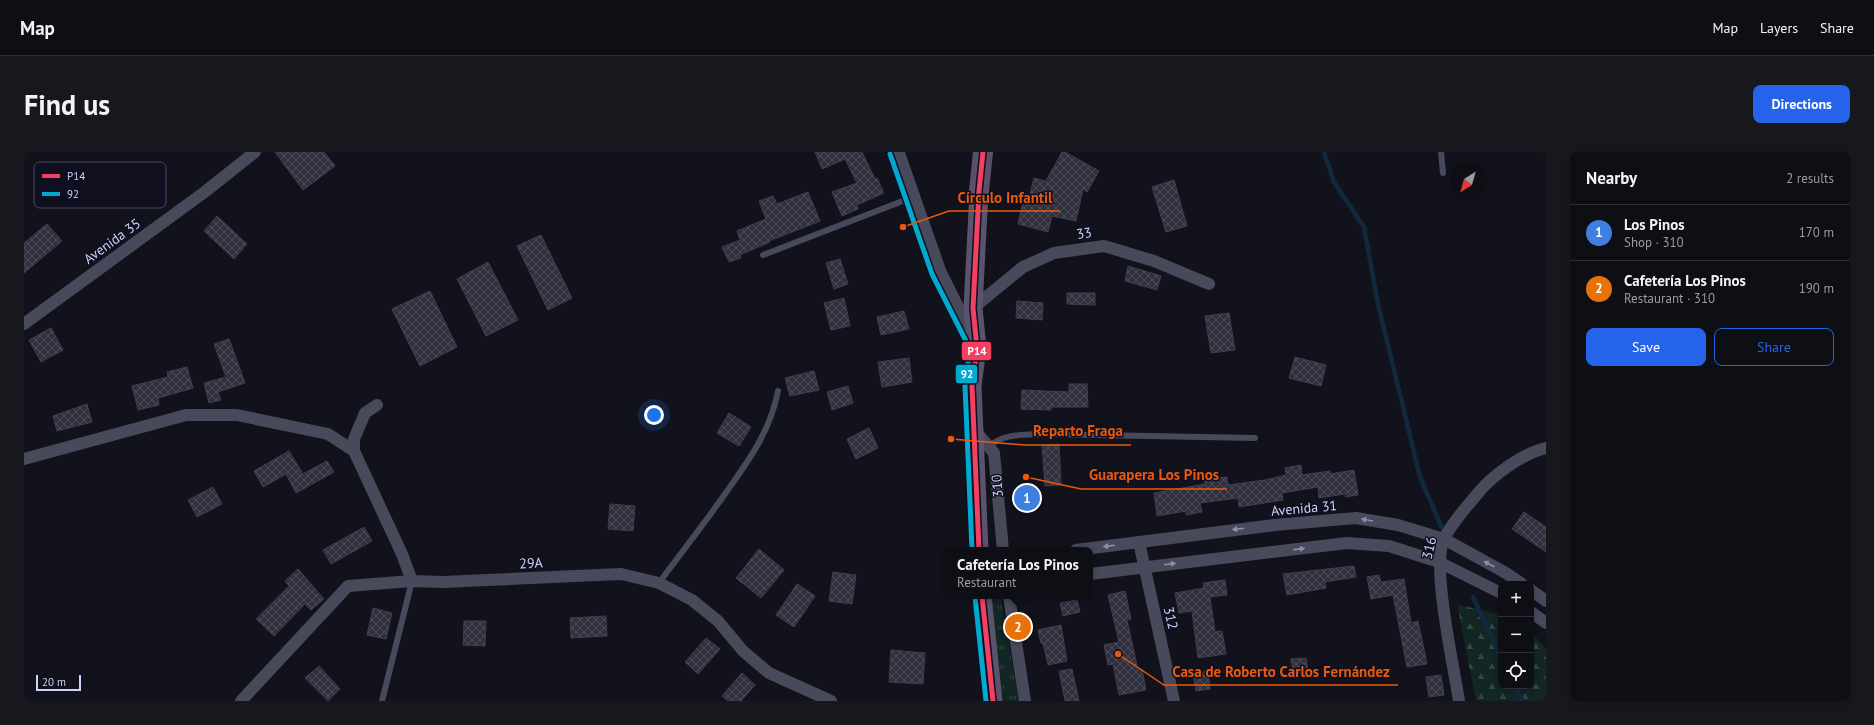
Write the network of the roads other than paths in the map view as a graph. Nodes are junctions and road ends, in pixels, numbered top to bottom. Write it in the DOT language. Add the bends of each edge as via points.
graph roads {
  1 [pos="255,152"];
  2 [pos="897,152"];
  3 [pos="978,152"];
  4 [pos="984,152"];
  5 [pos="1442,152"];
  6 [pos="1443,173"];
  7 [pos="979,191"];
  8 [pos="913,197"];
  9 [pos="763,255"];
  10 [pos="1209,284"];
  11 [pos="973,308"];
  12 [pos="24,324"];
  13 [pos="977,348"];
  14 [pos="778,391"];
  15 [pos="377,405"];
  16 [pos="974,429"];
  17 [pos="1255,438"];
  18 [pos="988,447"];
  19 [pos="1546,448"];
  20 [pos="354,451"];
  21 [pos="24,460"];
  22 [pos="1444,539"];
  23 [pos="1139,542"];
  24 [pos="979,547"];
  25 [pos="1003,547"];
  26 [pos="1093,548"];
  27 [pos="1439,562"];
  28 [pos="1144,567"];
  29 [pos="1093,574"];
  30 [pos="412,581"];
  31 [pos="1518,581"];
  32 [pos="659,582"];
  33 [pos="1498,591"];
  34 [pos="1534,592"];
  35 [pos="982,599"];
  36 [pos="1008,599"];
  37 [pos="1546,601"];
  38 [pos="1534,614"];
  39 [pos="1546,623"];
  40 [pos="241,701"];
  41 [pos="382,701"];
  42 [pos="831,701"];
  43 [pos="993,701"];
  44 [pos="1025,701"];
  45 [pos="1174,701"];
  46 [pos="1459,701"];
  1 -- 12 [label="street, Avenida 35" via="206,191"];
  2 -- 8 [label="street"];
  3 -- 7 [label="highway"];
  4 -- 7 [label="highway"];
  5 -- 6 [label="lane"];
  7 -- 11 [label="main road"];
  8 -- 9 [label="lane"];
  8 -- 13 [label="street" via="939,272"];
  10 -- 11 [label="street, 33" via="1154,261 1104,246 1054,253 1023,267"];
  11 -- 13 [label="main road"];
  13 -- 16 [label="main road" via="972,386"];
  14 -- 32 [label="lane" via="770,424 750,458"];
  15 -- 20 [label="street" via="365,413 354,439"];
  16 -- 18 [label="street, 310"];
  16 -- 24 [label="main road"];
  17 -- 18 [label="lane" via="1043,434 1010,436 995,441"];
  18 -- 25 [label="street, 310" via="994,453"];
  19 -- 22 [label="street, 316" via="1510,465 1487,482"];
  20 -- 21 [label="street" via="328,434 237,415 186,415"];
  20 -- 30 [label="street"];
  22 -- 23 [label="street, Avenida 31, one-way" via="1398,525 1356,518"];
  22 -- 27 [label="street, 316"];
  31 -- 22 [label="street, Avenida 31, one-way"];
  23 -- 26 [label="street, Avenida 31, one-way"];
  23 -- 28 [label="street, 312"];
  28 -- 27 [label="street, one-way" via="1347,543 1389,546"];
  27 -- 33 [label="street"];
  27 -- 46 [label="street, 316"];
  28 -- 29 [label="street"];
  28 -- 45 [label="street, 312"];
  30 -- 32 [label="street, 29A" via="443,582 621,574"];
  30 -- 40 [label="street, 29A" via="348,586"];
  30 -- 41 [label="lane"];
  32 -- 42 [label="street, 29A" via="692,600 718,621 743,651 769,673"];
  34 -- 37 [label="street"];
  35 -- 43 [label="main road"];
  36 -- 44 [label="street"];
  38 -- 39 [label="street"];
}
